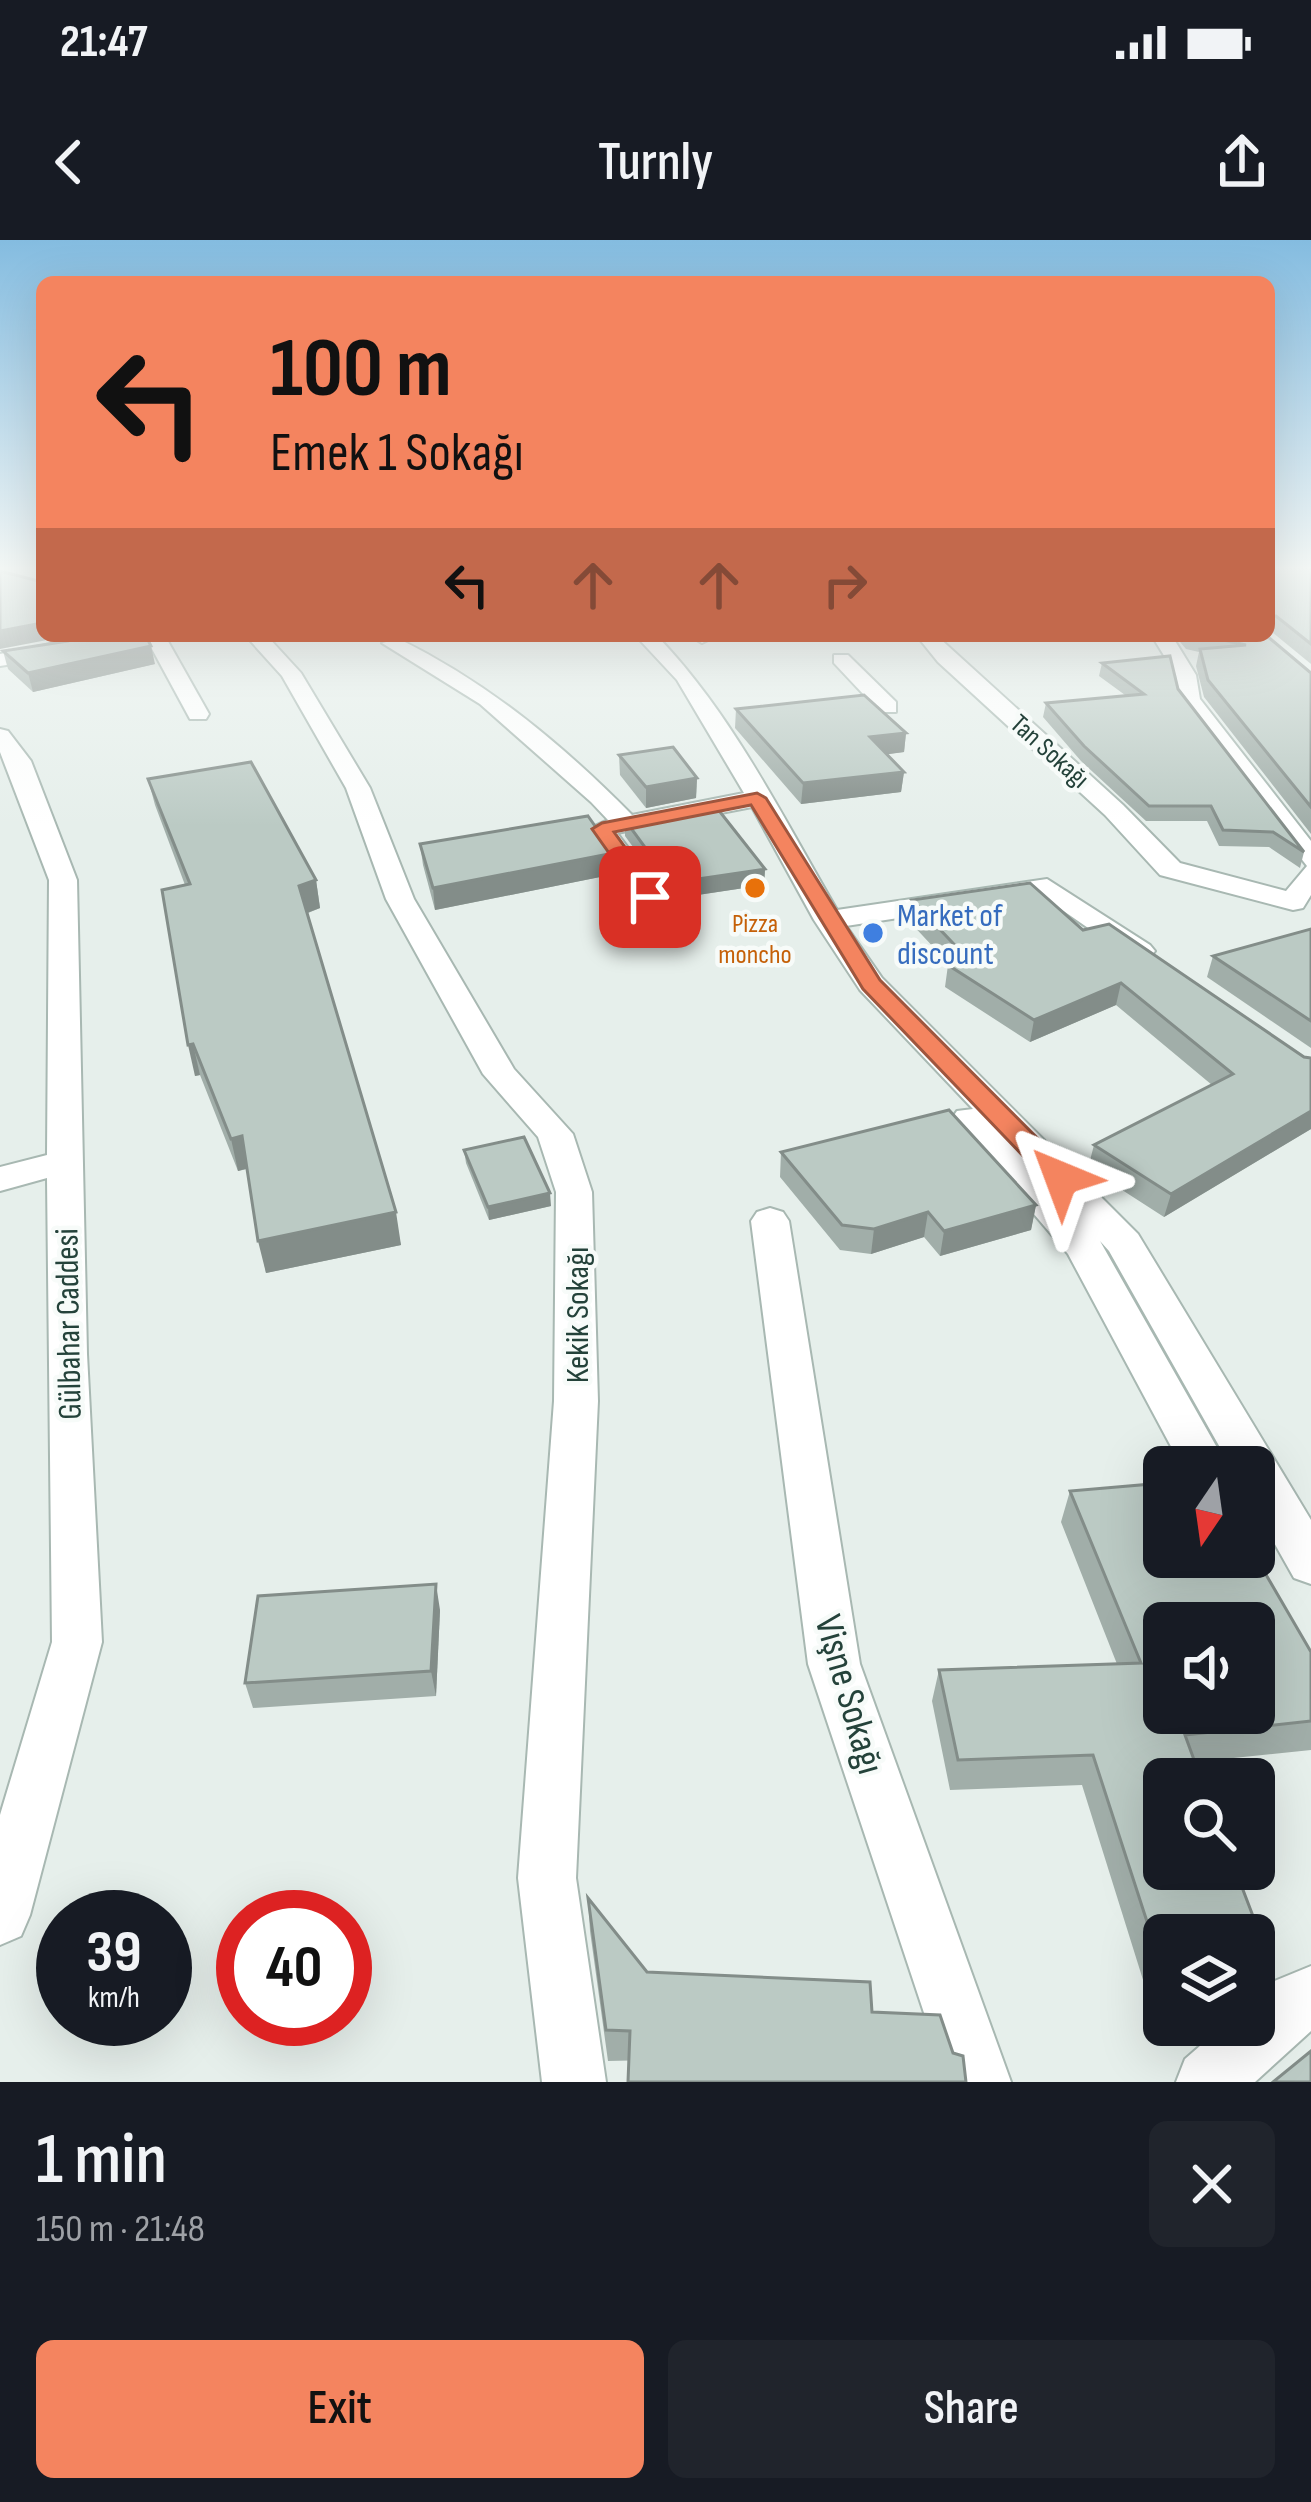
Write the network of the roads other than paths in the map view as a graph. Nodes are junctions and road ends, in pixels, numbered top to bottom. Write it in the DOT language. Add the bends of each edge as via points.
graph roads {
  1 [pos="48,654"];
  2 [pos="165,654"];
  3 [pos="273,654"];
  4 [pos="415,654"];
  5 [pos="643,654"];
  6 [pos="664,654"];
  7 [pos="942,654"];
  8 [pos="1173,654"];
  9 [pos="841,659"];
  10 [pos="0,660"];
  11 [pos="887,707"];
  12 [pos="198,714"];
  13 [pos="0,736"];
  14 [pos="750,800"];
  15 [pos="614,826"];
  16 [pos="1311,859"];
  17 [pos="1311,873"];
  18 [pos="1302,908"];
  19 [pos="828,920"];
  20 [pos="675,931"];
  21 [pos="1160,965"];
  22 [pos="64,1162"];
  23 [pos="0,1179"];
  24 [pos="770,1221"];
  25 [pos="1194,1446"];
  26 [pos="1277,1566"];
  27 [pos="11,1840"];
  28 [pos="0,1916"];
  29 [pos="1311,1997"];
  30 [pos="574,2082"];
  31 [pos="980,2082"];
  32 [pos="1208,2082"];
  1 -- 10 [label="street"];
  2 -- 12 [label="street"];
  3 -- 30 [label="street, Kekik Sokağı" via="358,788 400,899 500,1074 555,1134 574,1192 576,1401 547,1878"];
  4 -- 15 [label="street" via="537,735"];
  5 -- 14 [label="street"];
  6 -- 14 [label="street" via="717,723"];
  7 -- 18 [label="street, Tan Sokağı" via="1170,869"];
  8 -- 16 [label="street" via="1189,700"];
  9 -- 11 [label="street"];
  13 -- 22 [label="street, Gülbahar Caddesi" via="19,761 63,880"];
  14 -- 15 [label="street"];
  14 -- 19 [label="street"];
  14 -- 25 [label="street" via="804,911 852,986 1084,1246"];
  15 -- 20 [label="street"];
  17 -- 18 [label="street"];
  19 -- 21 [label="street" via="1047,887"];
  19 -- 26 [label="street" via="871,984 1124,1243"];
  22 -- 23 [label="street"];
  22 -- 27 [label="street, Gülbahar Caddesi" via="77,1642"];
  24 -- 31 [label="street, Vişne Sokağı" via="834,1664"];
  27 -- 28 [label="street, Gülbahar Caddesi"];
  29 -- 32 [label="street"];
}
